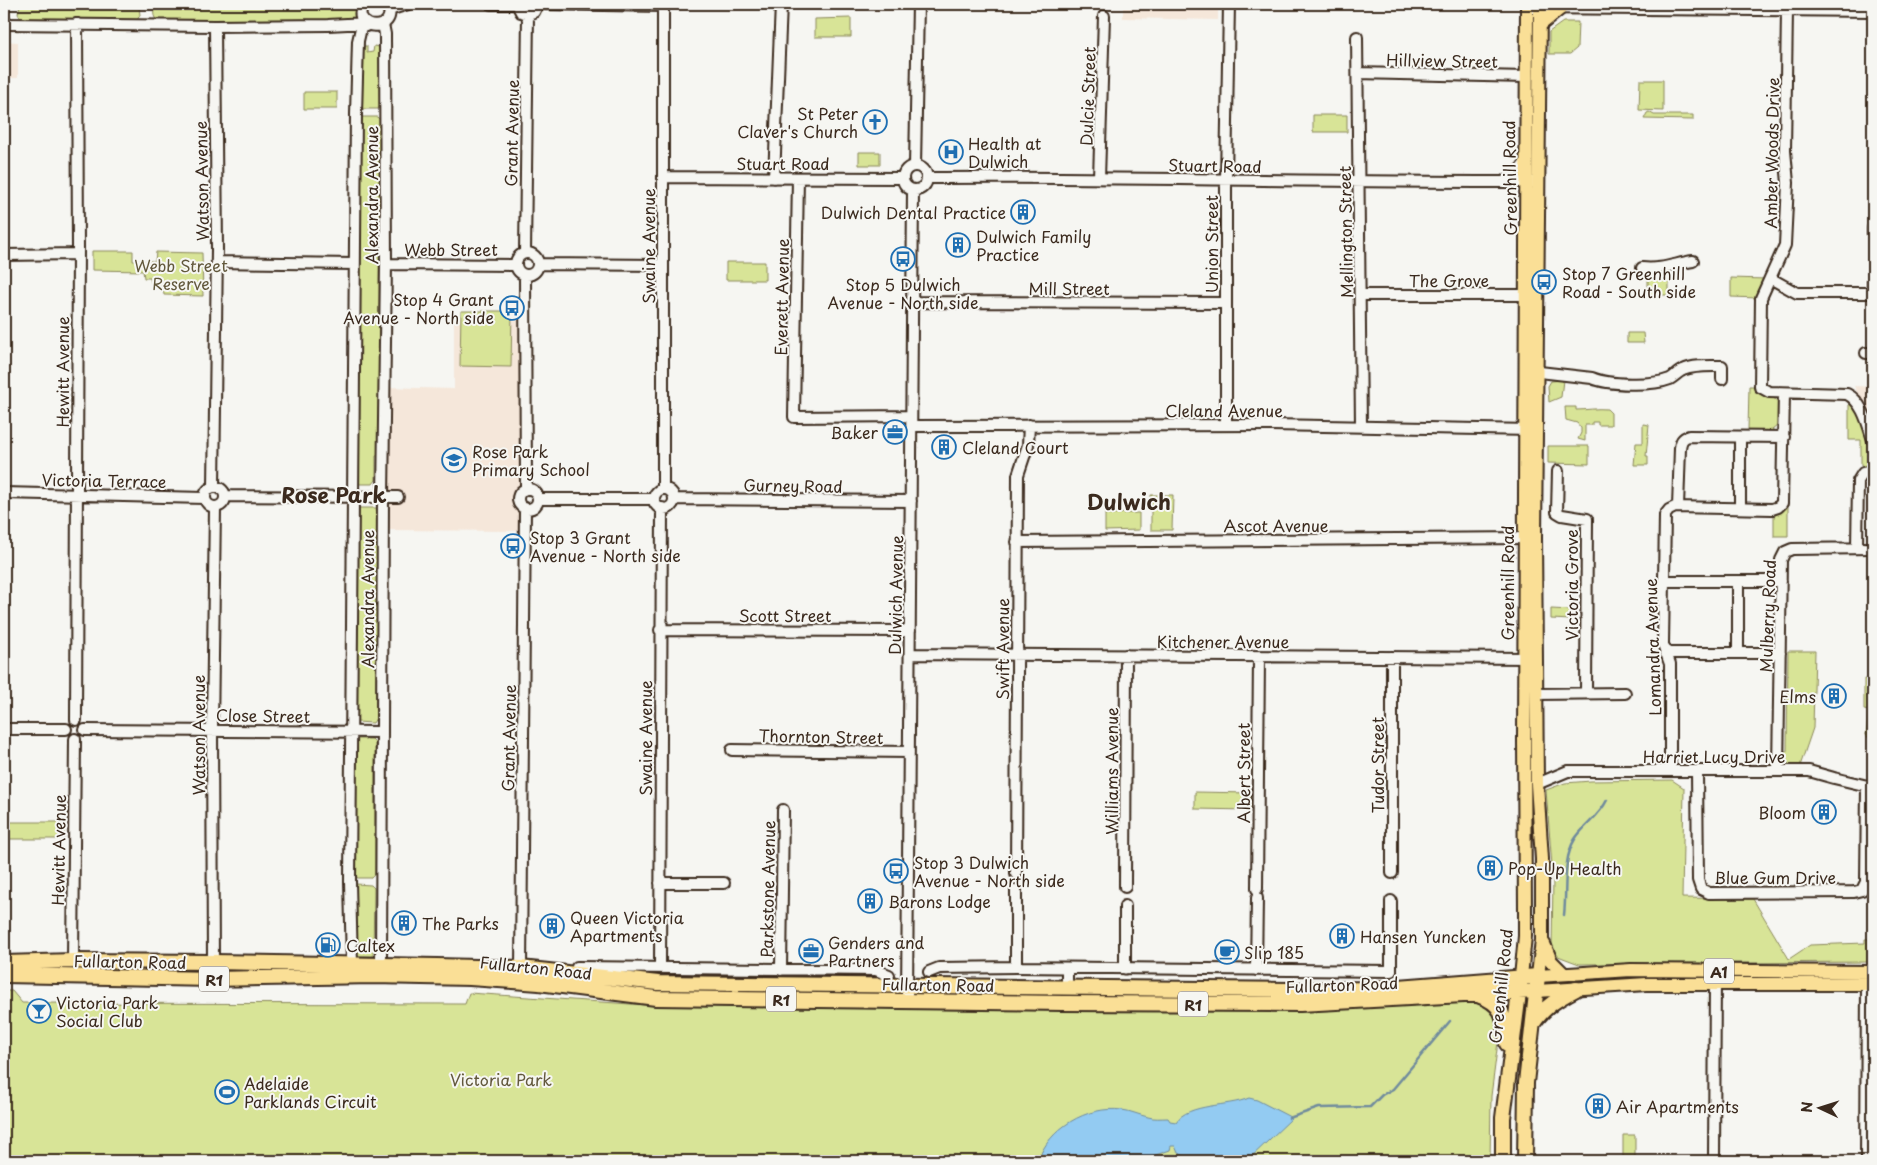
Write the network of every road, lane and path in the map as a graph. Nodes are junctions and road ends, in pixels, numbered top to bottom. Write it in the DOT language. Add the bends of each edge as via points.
graph roads {
  1 [pos="363,4"];
  2 [pos="408,4"];
  3 [pos="491,4"];
  4 [pos="517,4"];
  5 [pos="538,4"];
  6 [pos="544,4"];
  7 [pos="781,4"];
  8 [pos="918,4"];
  9 [pos="1229,4"];
  10 [pos="663,5"];
  11 [pos="1527,6"];
  12 [pos="1540,6"];
  13 [pos="388,7"];
  14 [pos="1717,7"];
  15 [pos="1561,8"];
  16 [pos="1787,10"];
  17 [pos="1873,11"];
  18 [pos="528,14"];
  19 [pos="1104,16"];
  20 [pos="4,24"];
  21 [pos="77,24"];
  22 [pos="367,24"];
  23 [pos="383,24"];
  24 [pos="337,25"];
  25 [pos="1540,25"];
  26 [pos="215,26"];
  27 [pos="1357,37"];
  28 [pos="358,41"];
  29 [pos="1358,73"];
  30 [pos="1526,77"];
  31 [pos="1527,160"];
  32 [pos="915,166"];
  33 [pos="663,177"];
  34 [pos="774,178"];
  35 [pos="798,178"];
  36 [pos="903,178"];
  37 [pos="927,178"];
  38 [pos="1099,178"];
  39 [pos="1226,180"];
  40 [pos="1359,182"];
  41 [pos="1502,182"];
  42 [pos="1533,182"];
  43 [pos="913,190"];
  44 [pos="1873,228"];
  45 [pos="525,253"];
  46 [pos="78,254"];
  47 [pos="4,256"];
  48 [pos="1693,261"];
  49 [pos="217,262"];
  50 [pos="354,264"];
  51 [pos="386,264"];
  52 [pos="516,264"];
  53 [pos="538,264"];
  54 [pos="662,265"];
  55 [pos="1642,268"];
  56 [pos="526,275"];
  57 [pos="1770,278"];
  58 [pos="1873,293"];
  59 [pos="1360,295"];
  60 [pos="1532,295"];
  61 [pos="912,302"];
  62 [pos="1226,303"];
  63 [pos="1531,371"];
  64 [pos="1722,379"];
  65 [pos="1784,393"];
  66 [pos="794,417"];
  67 [pos="912,421"];
  68 [pos="1028,425"];
  69 [pos="1226,425"];
  70 [pos="1361,426"];
  71 [pos="1531,430"];
  72 [pos="1740,437"];
  73 [pos="1784,437"];
  74 [pos="1873,440"];
  75 [pos="1558,470"];
  76 [pos="1873,471"];
  77 [pos="214,486"];
  78 [pos="526,489"];
  79 [pos="663,489"];
  80 [pos="4,494"];
  81 [pos="76,495"];
  82 [pos="225,496"];
  83 [pos="353,497"];
  84 [pos="383,497"];
  85 [pos="398,497"];
  86 [pos="204,498"];
  87 [pos="538,499"];
  88 [pos="654,499"];
  89 [pos="674,499"];
  90 [pos="912,501"];
  91 [pos="1678,507"];
  92 [pos="214,508"];
  93 [pos="525,508"];
  94 [pos="662,508"];
  95 [pos="1740,508"];
  96 [pos="1530,538"];
  97 [pos="1017,542"];
  98 [pos="1857,548"];
  99 [pos="1873,548"];
  100 [pos="1664,580"];
  101 [pos="1738,581"];
  102 [pos="1781,581"];
  103 [pos="660,630"];
  104 [pos="910,631"];
  105 [pos="1665,653"];
  106 [pos="1738,653"];
  107 [pos="1780,653"];
  108 [pos="910,654"];
  109 [pos="1017,655"];
  110 [pos="1126,656"];
  111 [pos="1392,657"];
  112 [pos="1259,658"];
  113 [pos="1530,658"];
  114 [pos="1586,693"];
  115 [pos="1625,693"];
  116 [pos="1536,694"];
  117 [pos="76,720"];
  118 [pos="4,729"];
  119 [pos="66,729"];
  120 [pos="85,730"];
  121 [pos="212,730"];
  122 [pos="351,732"];
  123 [pos="382,732"];
  124 [pos="75,739"];
  125 [pos="732,750"];
  126 [pos="909,752"];
  127 [pos="1670,770"];
  128 [pos="1698,771"];
  129 [pos="1778,771"];
  130 [pos="1537,784"];
  131 [pos="1870,786"];
  132 [pos="783,810"];
  133 [pos="1392,873"];
  134 [pos="1016,874"];
  135 [pos="660,883"];
  136 [pos="724,883"];
  137 [pos="1125,887"];
  138 [pos="1016,890"];
  139 [pos="1391,901"];
  140 [pos="1125,906"];
  141 [pos="1542,940"];
  142 [pos="73,961"];
  143 [pos="213,962"];
  144 [pos="4,963"];
  145 [pos="381,965"];
  146 [pos="577,967"];
  147 [pos="1016,967"];
  148 [pos="660,968"];
  149 [pos="1067,968"];
  150 [pos="703,969"];
  151 [pos="1125,969"];
  152 [pos="781,970"];
  153 [pos="1256,970"];
  154 [pos="354,971"];
  155 [pos="1715,971"];
  156 [pos="930,972"];
  157 [pos="1873,972"];
  158 [pos="1564,974"];
  159 [pos="4,975"];
  160 [pos="521,975"];
  161 [pos="889,975"];
  162 [pos="34,976"];
  163 [pos="1538,976"];
  164 [pos="1521,977"];
  165 [pos="73,978"];
  166 [pos="213,979"];
  167 [pos="4,980"];
  168 [pos="703,983"];
  169 [pos="1715,984"];
  170 [pos="1870,984"];
  171 [pos="907,986"];
  172 [pos="1067,988"];
  173 [pos="1576,988"];
  174 [pos="1537,991"];
  175 [pos="1519,993"];
  176 [pos="1480,995"];
  177 [pos="703,999"];
  178 [pos="907,1000"];
  179 [pos="1067,1003"];
  180 [pos="1533,1024"];
  181 [pos="1509,1057"];
  182 [pos="1870,1072"];
  183 [pos="1503,1161"];
  184 [pos="1525,1161"];
  185 [pos="1714,1161"];
  186 [pos="1866,1161"];
  1 -- 22 [label="street" via="360,12"];
  2 -- 13 [label="street"];
  3 -- 4 [label="street"];
  4 -- 18 [label="street" via="521,12"];
  5 -- 18 [label="street" via="534,12"];
  6 -- 10 [label="street"];
  7 -- 34 [label="street"];
  8 -- 32 [label="street"];
  9 -- 39 [label="street, Union Street"];
  10 -- 33 [label="street, Swaine Avenue"];
  11 -- 12 [label="street"];
  11 -- 30 [label="main road, Greenhill Road"];
  12 -- 15 [label="street"];
  12 -- 25 [label="main road, Greenhill Road"];
  13 -- 23 [label="street" via="388,17"];
  14 -- 15 [label="street"];
  14 -- 16 [label="street"];
  15 -- 25 [label="main road"];
  16 -- 17 [label="street"];
  16 -- 57 [label="street, Amber Woods Drive" via="1785,245"];
  18 -- 45 [label="street, Grant Avenue"];
  19 -- 38 [label="street, Dulcie Street"];
  20 -- 21 [label="street"];
  21 -- 26 [label="street"];
  21 -- 46 [label="street, Hewitt Avenue"];
  22 -- 23 [label="street"];
  22 -- 24 [label="street"];
  22 -- 28 [label="street, Alexandra Avenue" via="361,28"];
  23 -- 51 [label="street, Alexandra Avenue"];
  24 -- 26 [label="street"];
  24 -- 28 [label="street" via="354,33"];
  25 -- 42 [label="main road, Greenhill Road"];
  26 -- 49 [label="street, Watson Avenue"];
  27 -- 29 [label="street, Mellington Street"];
  28 -- 50 [label="street, Alexandra Avenue"];
  29 -- 30 [label="street, Hillview Street"];
  29 -- 40 [label="street, Mellington Street"];
  30 -- 31 [label="main road, Greenhill Road"];
  31 -- 41 [label="street" via="1523,168"];
  31 -- 42 [label="main road, Greenhill Road"];
  32 -- 36 [label="street" via="905,171"];
  32 -- 37 [label="street" via="924,171"];
  33 -- 34 [label="street, Stuart Road"];
  33 -- 54 [label="street, Swaine Avenue"];
  34 -- 35 [label="street, Stuart Road"];
  35 -- 36 [label="street, Stuart Road"];
  35 -- 66 [label="street, Everett Avenue"];
  36 -- 43 [label="street" via="905,185"];
  37 -- 38 [label="street, Stuart Road"];
  37 -- 43 [label="street" via="923,187"];
  38 -- 39 [label="street, Stuart Road"];
  39 -- 40 [label="street, Stuart Road"];
  39 -- 62 [label="street, Union Street"];
  40 -- 41 [label="street, Stuart Road"];
  40 -- 59 [label="street, Mellington Street"];
  41 -- 42 [label="street, Stuart Road"];
  42 -- 60 [label="main road, Greenhill Road"];
  43 -- 61 [label="street, Dulwich Avenue"];
  44 -- 58 [label="street"];
  45 -- 52 [label="street"];
  45 -- 53 [label="street" via="536,257"];
  46 -- 47 [label="street"];
  46 -- 81 [label="street, Hewitt Avenue"];
  48 -- 55 [label="street" via="1658,270"];
  49 -- 50 [label="street"];
  49 -- 77 [label="street, Watson Avenue"];
  50 -- 83 [label="street, Alexandra Avenue"];
  51 -- 52 [label="street, Webb Street"];
  51 -- 84 [label="street, Alexandra Avenue"];
  52 -- 56 [label="street"];
  53 -- 54 [label="street"];
  53 -- 56 [label="street" via="536,271"];
  54 -- 79 [label="street, Swaine Avenue"];
  56 -- 78 [label="street"];
  57 -- 58 [label="street" via="1798,293"];
  57 -- 65 [label="street, Amber Woods Drive" via="1761,298 1760,387 1766,392"];
  59 -- 60 [label="street, The Grove"];
  59 -- 70 [label="street, Mellington Street"];
  60 -- 63 [label="main road, Greenhill Road"];
  61 -- 62 [label="street, Mill Street"];
  61 -- 67 [label="street, Dulwich Avenue"];
  62 -- 69 [label="street, Union Street"];
  63 -- 64 [label="street" via="1592,378 1601,382 1647,383 1669,379 1683,370 1722,366"];
  63 -- 71 [label="main road, Greenhill Road"];
  65 -- 73 [label="street"];
  65 -- 74 [label="street, Amber Woods Drive" via="1847,394 1863,413"];
  66 -- 67 [label="street, Cleland Avenue"];
  67 -- 68 [label="street, Cleland Avenue"];
  67 -- 90 [label="street, Dulwich Avenue"];
  68 -- 69 [label="street, Cleland Avenue"];
  68 -- 97 [label="street, Swift Avenue" via="1028,445 1018,474"];
  69 -- 70 [label="street, Cleland Avenue"];
  70 -- 71 [label="street, Cleland Avenue"];
  71 -- 96 [label="main road, Greenhill Road"];
  72 -- 73 [label="street"];
  72 -- 91 [label="street" via="1689,436 1681,441"];
  72 -- 95 [label="street"];
  73 -- 95 [label="street" via="1782,503 1772,509"];
  75 -- 114 [label="street, Victoria Grove" via="1557,512 1586,519"];
  76 -- 98 [label="street" via="1862,473 1858,481"];
  77 -- 82 [label="street" via="222,489"];
  77 -- 86 [label="street" via="208,489"];
  78 -- 87 [label="street" via="533,490"];
  78 -- 93 [label="street" via="518,497"];
  79 -- 88 [label="street" via="656,492"];
  79 -- 89 [label="street" via="670,491"];
  80 -- 81 [label="street, Victoria Terrace"];
  81 -- 86 [label="street, Victoria Terrace"];
  81 -- 117 [label="street, Hewitt Avenue"];
  82 -- 83 [label="street"];
  82 -- 92 [label="street" via="221,505"];
  83 -- 84 [label="street"];
  83 -- 122 [label="street, Alexandra Avenue"];
  84 -- 85 [label="street"];
  84 -- 123 [label="street, Alexandra Avenue"];
  86 -- 92 [label="street" via="207,505"];
  87 -- 88 [label="street"];
  87 -- 93 [label="street" via="532,507"];
  88 -- 94 [label="street"];
  89 -- 90 [label="street, Gurney Road"];
  89 -- 94 [label="street" via="668,508"];
  90 -- 104 [label="street, Dulwich Avenue"];
  91 -- 95 [label="street"];
  91 -- 100 [label="street, Lomandra Avenue" via="1666,515"];
  92 -- 121 [label="street, Watson Avenue"];
  93 -- 160 [label="street, Grant Avenue"];
  94 -- 103 [label="street, Swaine Avenue"];
  96 -- 97 [label="street, Ascot Avenue"];
  96 -- 113 [label="main road, Greenhill Road"];
  97 -- 109 [label="street, Swift Avenue"];
  98 -- 99 [label="street, Mulberry Road"];
  98 -- 102 [label="street, Mulberry Road" via="1792,548 1781,560"];
  100 -- 101 [label="street"];
  100 -- 105 [label="street, Lomandra Avenue"];
  101 -- 102 [label="street"];
  101 -- 106 [label="street"];
  102 -- 107 [label="street, Mulberry Road"];
  103 -- 104 [label="street, Scott Street"];
  103 -- 135 [label="street, Swaine Avenue"];
  104 -- 108 [label="street, Dulwich Avenue"];
  105 -- 106 [label="street"];
  105 -- 127 [label="street, Lomandra Avenue" via="1670,664"];
  106 -- 107 [label="street"];
  107 -- 129 [label="street, Mulberry Road"];
  108 -- 109 [label="street, Kitchener Avenue"];
  108 -- 126 [label="street, Dulwich Avenue"];
  109 -- 110 [label="street, Kitchener Avenue"];
  109 -- 134 [label="street, Swift Avenue"];
  110 -- 112 [label="street, Kitchener Avenue"];
  110 -- 137 [label="street, Williams Avenue"];
  111 -- 112 [label="street, Kitchener Avenue"];
  111 -- 113 [label="street, Kitchener Avenue"];
  111 -- 133 [label="street, Tudor Street"];
  112 -- 153 [label="street, Albert Street"];
  113 -- 116 [label="main road, Greenhill Road"];
  113 -- 164 [label="main road, Greenhill Road" via="1525,936"];
  114 -- 115 [label="street"];
  114 -- 116 [label="street"];
  116 -- 130 [label="main road, Greenhill Road"];
  117 -- 119 [label="street" via="68,723"];
  117 -- 120 [label="street" via="82,722"];
  118 -- 119 [label="street"];
  119 -- 124 [label="street"];
  120 -- 121 [label="street, Close Street"];
  120 -- 124 [label="street"];
  121 -- 122 [label="street, Close Street"];
  121 -- 143 [label="street, Watson Avenue"];
  122 -- 123 [label="street, Close Street"];
  122 -- 154 [label="street, Alexandra Avenue" via="350,882"];
  123 -- 145 [label="street, Alexandra Avenue"];
  124 -- 142 [label="street, Hewitt Avenue"];
  125 -- 126 [label="street, Thornton Street"];
  126 -- 171 [label="street, Dulwich Avenue"];
  127 -- 128 [label="street, Harriet Lucy Drive"];
  127 -- 130 [label="street, Harriet Lucy Drive" via="1568,770"];
  128 -- 129 [label="street, Harriet Lucy Drive"];
  128 -- 131 [label="street, Blue Gum Drive" via="1698,880 1701,889 1709,893 1862,890 1866,882"];
  129 -- 131 [label="street, Harriet Lucy Drive" via="1809,771"];
  130 -- 141 [label="main road, Greenhill Road" via="1542,859"];
  132 -- 152 [label="street, Parkstone Avenue"];
  135 -- 136 [label="street"];
  135 -- 148 [label="street, Swaine Avenue"];
  138 -- 147 [label="street"];
  139 -- 153 [label="street, Fullarton Road" via="1391,971"];
  140 -- 151 [label="street"];
  141 -- 158 [label="main road" via="1551,962"];
  141 -- 163 [label="main road, Greenhill Road"];
  142 -- 143 [label="highway, Fullarton Road / R1"];
  142 -- 144 [label="highway, Fullarton Road / R1"];
  142 -- 165 [label="highway"];
  143 -- 154 [label="highway, Fullarton Road / R1"];
  143 -- 166 [label="highway"];
  145 -- 154 [label="highway, Fullarton Road / R1"];
  145 -- 160 [label="highway, Fullarton Road / R1"];
  146 -- 148 [label="street, Fullarton Road"];
  147 -- 149 [label="street, Fullarton Road"];
  147 -- 156 [label="street, Fullarton Road" via="939,968"];
  148 -- 150 [label="street, Fullarton Road"];
  149 -- 151 [label="street, Fullarton Road"];
  149 -- 172 [label="street"];
  150 -- 152 [label="street, Fullarton Road"];
  150 -- 168 [label="street"];
  151 -- 153 [label="street, Fullarton Road"];
  152 -- 161 [label="street, Fullarton Road" via="876,970"];
  154 -- 160 [label="highway, Fullarton Road / R1" via="462,978"];
  154 -- 166 [label="highway, Fullarton Road / R1"];
  155 -- 157 [label="main road, Fullarton Road / A1"];
  155 -- 158 [label="main road, Fullarton Road / A1" via="1631,970"];
  155 -- 169 [label="street"];
  158 -- 163 [label="main road, Fullarton Road / A1"];
  159 -- 162 [label="highway, Fullarton Road / R1"];
  160 -- 168 [label="highway, Fullarton Road / R1"];
  160 -- 177 [label="highway, Fullarton Road / R1" via="656,998"];
  162 -- 165 [label="highway, Fullarton Road / R1"];
  162 -- 167 [label="highway"];
  163 -- 164 [label="highway, Fullarton Road / R1"];
  163 -- 174 [label="highway, Greenhill Road"];
  164 -- 172 [label="highway, Fullarton Road / R1" via="1373,990"];
  164 -- 175 [label="highway, Greenhill Road"];
  165 -- 166 [label="highway, Fullarton Road / R1"];
  168 -- 171 [label="highway, Fullarton Road / R1"];
  168 -- 177 [label="highway"];
  169 -- 170 [label="main road, Fullarton Road / A1"];
  169 -- 173 [label="main road, Fullarton Road / A1"];
  169 -- 185 [label="street"];
  170 -- 182 [label="street"];
  171 -- 172 [label="highway, Fullarton Road / R1"];
  171 -- 178 [label="street, Dulwich Avenue"];
  172 -- 179 [label="highway"];
  173 -- 174 [label="main road, Fullarton Road / A1"];
  173 -- 180 [label="highway" via="1541,1011"];
  174 -- 175 [label="highway, Fullarton Road / A1"];
  174 -- 180 [label="highway, Greenhill Road"];
  175 -- 176 [label="highway, Fullarton Road / R1"];
  175 -- 181 [label="highway, Greenhill Road"];
  176 -- 179 [label="highway, Fullarton Road / R1" via="1300,1004"];
  176 -- 181 [label="highway" via="1492,1000 1503,1014"];
  177 -- 178 [label="highway, Fullarton Road / R1"];
  178 -- 179 [label="highway, Fullarton Road / R1"];
  180 -- 184 [label="highway, Greenhill Road" via="1526,1083"];
  181 -- 183 [label="highway, Greenhill Road"];
  182 -- 186 [label="street"];
}
